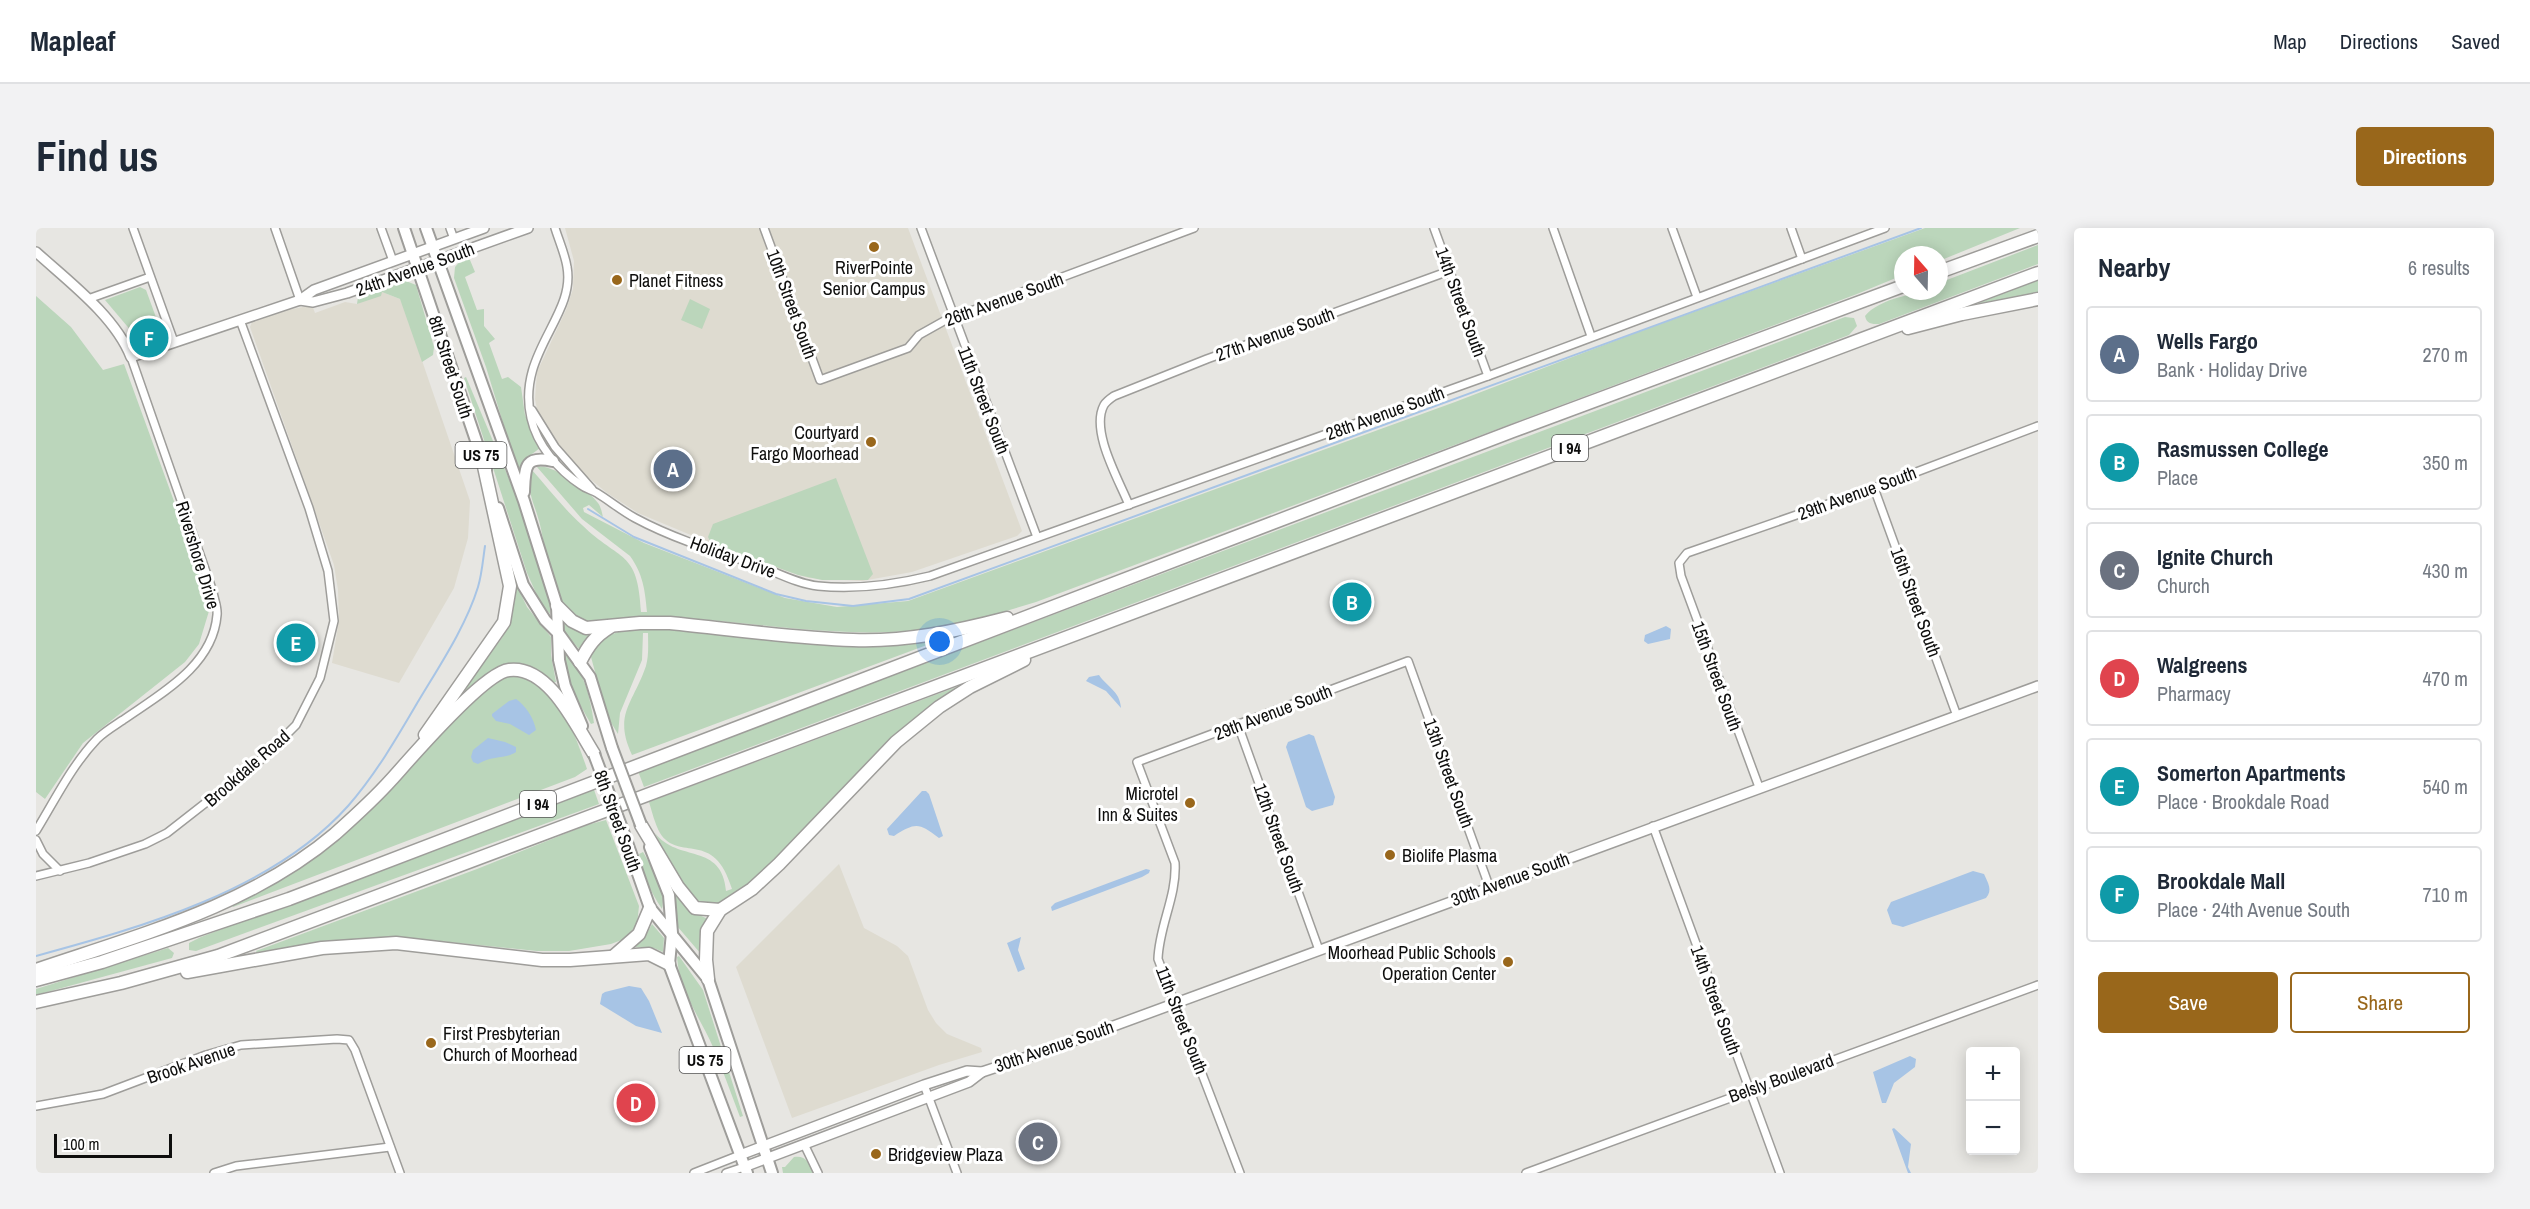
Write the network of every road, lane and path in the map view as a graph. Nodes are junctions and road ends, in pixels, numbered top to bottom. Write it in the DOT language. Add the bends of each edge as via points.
graph roads {
  1 [pos="133,228"];
  2 [pos="275,228"];
  3 [pos="381,228"];
  4 [pos="404,228"];
  5 [pos="426,228"];
  6 [pos="450,228"];
  7 [pos="484,228"];
  8 [pos="528,228"];
  9 [pos="555,228"];
  10 [pos="764,228"];
  11 [pos="921,228"];
  12 [pos="1194,228"];
  13 [pos="1434,228"];
  14 [pos="1552,228"];
  15 [pos="1672,228"];
  16 [pos="1791,228"];
  17 [pos="1885,228"];
  18 [pos="2035,228"];
  19 [pos="2038,236"];
  20 [pos="454,239"];
  21 [pos="433,247"];
  22 [pos="36,252"];
  23 [pos="413,254"];
  24 [pos="1802,259"];
  25 [pos="393,261"];
  26 [pos="437,261"];
  27 [pos="1958,265"];
  28 [pos="418,268"];
  29 [pos="1948,269"];
  30 [pos="1449,271"];
  31 [pos="2038,273"];
  32 [pos="150,277"];
  33 [pos="1894,289"];
  34 [pos="1697,297"];
  35 [pos="2038,298"];
  36 [pos="88,299"];
  37 [pos="300,300"];
  38 [pos="953,317"];
  39 [pos="240,320"];
  40 [pos="1591,336"];
  41 [pos="174,342"];
  42 [pos="1837,347"];
  43 [pos="131,357"];
  44 [pos="1488,376"];
  45 [pos="820,380"];
  46 [pos="529,405"];
  47 [pos="2038,426"];
  48 [pos="553,461"];
  49 [pos="483,462"];
  50 [pos="1874,488"];
  51 [pos="594,491"];
  52 [pos="524,501"];
  53 [pos="1129,505"];
  54 [pos="1036,537"];
  55 [pos="1679,563"];
  56 [pos="883,586"];
  57 [pos="557,606"];
  58 [pos="1035,614"];
  59 [pos="1101,623"];
  60 [pos="611,626"];
  61 [pos="559,634"];
  62 [pos="1408,661"];
  63 [pos="580,662"];
  64 [pos="2038,686"];
  65 [pos="1957,716"];
  66 [pos="1238,725"];
  67 [pos="594,754"];
  68 [pos="409,758"];
  69 [pos="1137,762"];
  70 [pos="1759,787"];
  71 [pos="641,825"];
  72 [pos="1653,826"];
  73 [pos="36,831"];
  74 [pos="36,840"];
  75 [pos="60,871"];
  76 [pos="36,876"];
  77 [pos="1489,886"];
  78 [pos="650,908"];
  79 [pos="720,910"];
  80 [pos="672,933"];
  81 [pos="1319,950"];
  82 [pos="615,955"];
  83 [pos="669,964"];
  84 [pos="36,969"];
  85 [pos="708,979"];
  86 [pos="36,980"];
  87 [pos="121,983"];
  88 [pos="2038,985"];
  89 [pos="36,1002"];
  90 [pos="1174,1003"];
  91 [pos="982,1072"];
  92 [pos="924,1085"];
  93 [pos="1749,1090"];
  94 [pos="929,1097"];
  95 [pos="36,1106"];
  96 [pos="804,1144"];
  97 [pos="762,1145"];
  98 [pos="390,1147"];
  99 [pos="740,1155"];
  100 [pos="767,1158"];
  101 [pos="746,1170"];
  102 [pos="214,1173"];
  103 [pos="400,1173"];
  104 [pos="693,1173"];
  105 [pos="726,1173"];
  106 [pos="772,1173"];
  107 [pos="818,1173"];
  108 [pos="957,1173"];
  109 [pos="1240,1173"];
  110 [pos="1526,1173"];
  111 [pos="1780,1173"];
  1 -- 32 [label="street"];
  2 -- 37 [label="street"];
  3 -- 25 [label="street"];
  4 -- 23 [label="main road, 8th Street South / US 75"];
  5 -- 21 [label="main road, 8th Street South / US 75"];
  6 -- 20 [label="street"];
  7 -- 20 [label="street, 24th Avenue South"];
  8 -- 26 [label="street, 24th Avenue South"];
  9 -- 46 [label="street, Holiday Drive" via="568,268 565,298 530,373"];
  10 -- 45 [label="street, 10th Street South"];
  11 -- 38 [label="street, 11th Street South"];
  12 -- 38 [label="street, 26th Avenue South"];
  13 -- 30 [label="street, 14th Street South"];
  14 -- 40 [label="street"];
  15 -- 34 [label="street"];
  16 -- 24 [label="street"];
  17 -- 24 [label="street, 28th Avenue South"];
  18 -- 27 [label="highway"];
  19 -- 27 [label="highway"];
  20 -- 21 [label="street, 24th Avenue South"];
  21 -- 23 [label="street, 24th Avenue South"];
  21 -- 26 [label="main road, 8th Street South / US 75"];
  22 -- 36 [label="street, Rivershore Drive"];
  23 -- 25 [label="street, 24th Avenue South"];
  23 -- 28 [label="main road, 8th Street South / US 75"];
  24 -- 34 [label="street, 28th Avenue South"];
  25 -- 37 [label="street, 24th Avenue South" via="314,290"];
  26 -- 28 [label="street, 24th Avenue South"];
  26 -- 52 [label="main road, 8th Street South / US 75"];
  27 -- 29 [label="highway"];
  28 -- 37 [label="street, 24th Avenue South" via="347,293 313,302"];
  28 -- 49 [label="main road, 8th Street South / US 75"];
  30 -- 44 [label="street, 14th Street South"];
  30 -- 53 [label="street, 27th Avenue South" via="1127,389 1104,404 1101,434"];
  31 -- 42 [label="highway, I 94"];
  32 -- 36 [label="street"];
  32 -- 41 [label="street"];
  33 -- 58 [label="highway, I 94"];
  34 -- 40 [label="street, 28th Avenue South"];
  35 -- 42 [label="highway"];
  36 -- 43 [label="street, Rivershore Drive" via="121,338"];
  37 -- 39 [label="street, 24th Avenue South"];
  38 -- 45 [label="street, 26th Avenue South" via="919,335 908,348"];
  38 -- 54 [label="street, 11th Street South"];
  39 -- 41 [label="street, 24th Avenue South"];
  39 -- 75 [label="street, Brookdale Road" via="328,571 334,621 320,678 296,725 219,795 145,844"];
  40 -- 44 [label="street, 28th Avenue South"];
  41 -- 43 [label="street, 24th Avenue South"];
  42 -- 59 [label="highway, I 94"];
  43 -- 73 [label="street, Rivershore Drive" via="213,592 217,612 214,630 193,667 98,737"];
  44 -- 53 [label="street, 28th Avenue South"];
  46 -- 48 [label="street, Holiday Drive" via="536,433"];
  46 -- 51 [label="street, Holiday Drive" via="555,447"];
  47 -- 50 [label="street, 29th Avenue South"];
  48 -- 51 [label="street, Holiday Drive"];
  48 -- 52 [label="main road" via="538,458 527,467"];
  49 -- 61 [label="main road, 8th Street South / US 75" via="523,585 544,620"];
  49 -- 68 [label="highway" via="510,586 504,622"];
  50 -- 55 [label="street, 29th Avenue South" via="1687,553"];
  50 -- 65 [label="street, 16th Street South"];
  51 -- 56 [label="street, Holiday Drive" via="635,518 815,586"];
  52 -- 57 [label="main road, 8th Street South / US 75"];
  53 -- 54 [label="street, 28th Avenue South"];
  54 -- 56 [label="street, 28th Avenue South" via="930,576"];
  55 -- 70 [label="street, 15th Street South"];
  57 -- 60 [label="highway" via="586,628"];
  57 -- 61 [label="main road, 8th Street South / US 75"];
  58 -- 60 [label="highway" via="954,631 854,640 670,623"];
  58 -- 86 [label="highway, I 94" via="289,899"];
  59 -- 79 [label="highway" via="970,687 939,707 896,742 752,889"];
  59 -- 87 [label="highway, I 94" via="218,956"];
  60 -- 63 [label="highway" via="588,645"];
  61 -- 63 [label="main road, 8th Street South / US 75"];
  61 -- 67 [label="main road, 8th Street South / US 75" via="565,686"];
  62 -- 66 [label="street, 29th Avenue South"];
  62 -- 77 [label="street, 13th Street South"];
  63 -- 71 [label="main road, 8th Street South / US 75, bridge" via="590,677"];
  64 -- 65 [label="street, 30th Avenue South"];
  65 -- 70 [label="street, 30th Avenue South"];
  66 -- 69 [label="street, 29th Avenue South"];
  66 -- 81 [label="street, 12th Street South"];
  67 -- 68 [label="highway" via="544,681 526,672 508,670 498,672 478,688"];
  67 -- 78 [label="main road, 8th Street South / US 75, bridge"];
  68 -- 84 [label="highway" via="335,834 285,870 199,914"];
  69 -- 90 [label="street, 11th Street South" via="1175,863 1176,878 1158,959"];
  70 -- 72 [label="street, 30th Avenue South"];
  71 -- 79 [label="highway" via="695,908"];
  71 -- 80 [label="main road, 8th Street South / US 75" via="669,895"];
  72 -- 77 [label="street, 30th Avenue South"];
  72 -- 93 [label="street, 14th Street South"];
  74 -- 75 [label="street" via="43,854"];
  75 -- 76 [label="street, Brookdale Road"];
  77 -- 81 [label="street, 30th Avenue South"];
  78 -- 80 [label="main road, 8th Street South / US 75"];
  78 -- 82 [label="highway" via="639,934"];
  79 -- 85 [label="highway" via="707,931"];
  80 -- 83 [label="main road, 8th Street South / US 75"];
  80 -- 85 [label="main road, 8th Street South / US 75"];
  81 -- 90 [label="street, 30th Avenue South"];
  82 -- 83 [label="highway" via="649,954"];
  82 -- 87 [label="highway" via="542,960 396,943 322,948"];
  83 -- 99 [label="main road, 8th Street South / US 75"];
  85 -- 97 [label="main road, 8th Street South / US 75"];
  87 -- 89 [label="highway, I 94"];
  88 -- 93 [label="street, Belsly Boulevard"];
  90 -- 91 [label="street, 30th Avenue South"];
  90 -- 109 [label="street, 11th Street South"];
  91 -- 92 [label="street, 30th Avenue South" via="967,1071"];
  91 -- 94 [label="street, 30th Avenue South" via="969,1082"];
  92 -- 94 [label="street"];
  92 -- 97 [label="street, 30th Avenue South"];
  93 -- 110 [label="street, Belsly Boulevard"];
  93 -- 111 [label="street, 14th Street South"];
  94 -- 96 [label="street, 30th Avenue South"];
  94 -- 108 [label="street"];
  95 -- 98 [label="street, Brook Avenue" via="104,1094 241,1045 349,1040"];
  96 -- 100 [label="street, 30th Avenue South"];
  96 -- 107 [label="street"];
  97 -- 99 [label="street, 30th Avenue South"];
  97 -- 100 [label="main road, 8th Street South / US 75"];
  98 -- 102 [label="street" via="236,1166"];
  98 -- 103 [label="street"];
  99 -- 101 [label="main road, 8th Street South / US 75"];
  99 -- 104 [label="street, 30th Avenue South"];
  100 -- 101 [label="street, 30th Avenue South"];
  100 -- 106 [label="main road, 8th Street South / US 75"];
  101 -- 105 [label="street, 30th Avenue South"];
}
